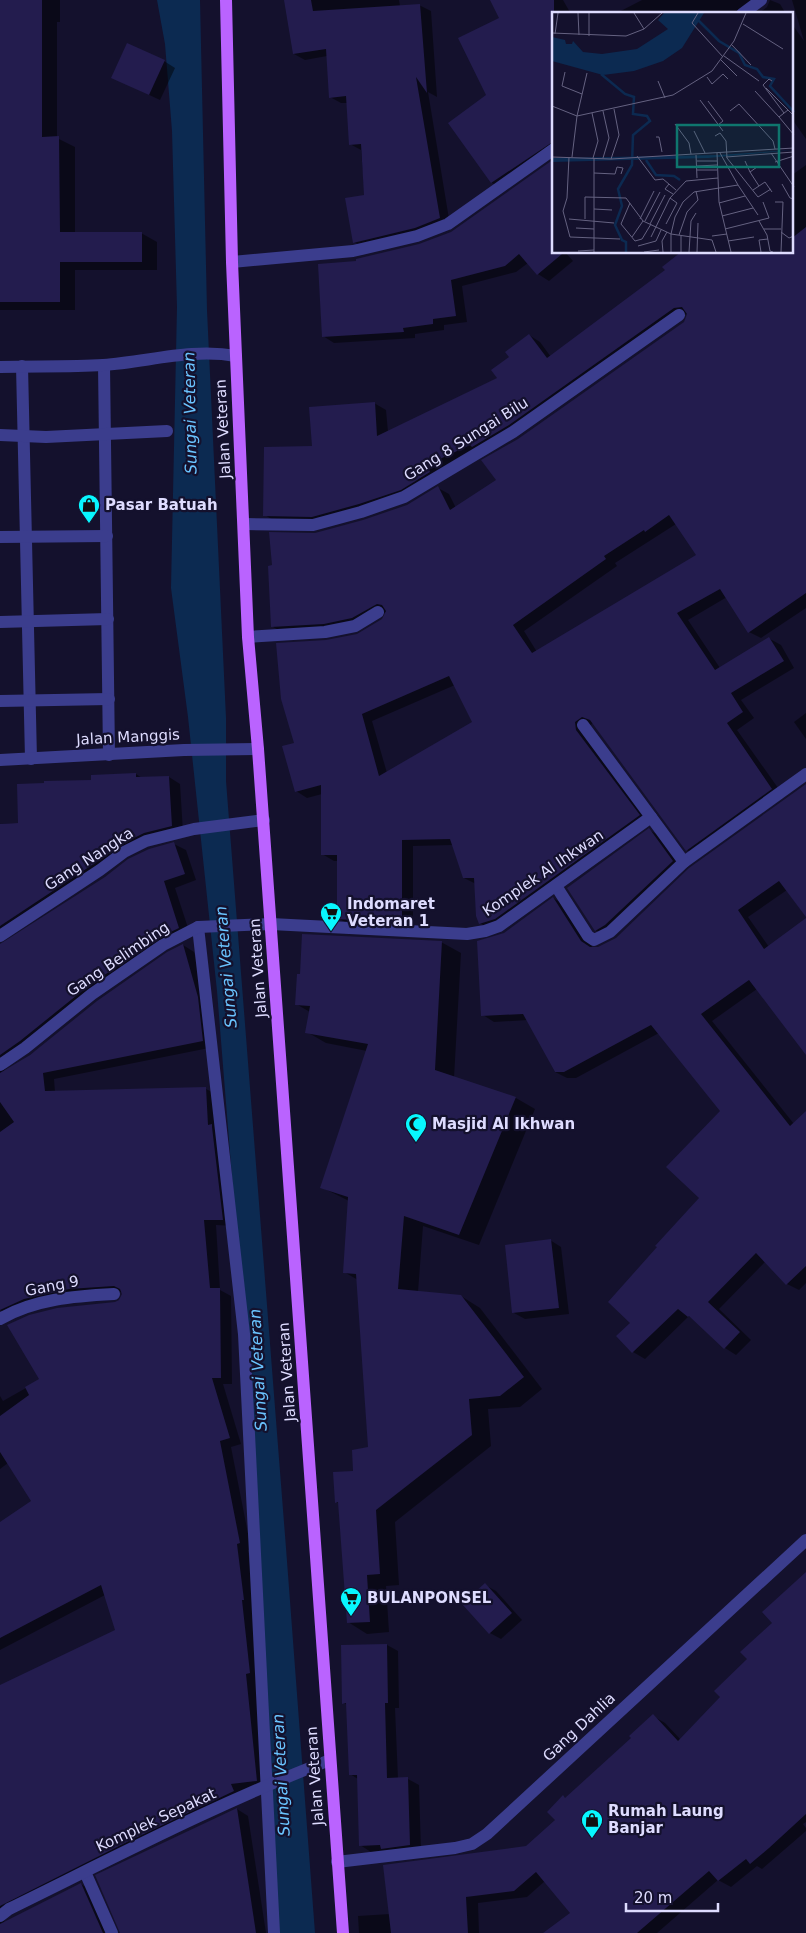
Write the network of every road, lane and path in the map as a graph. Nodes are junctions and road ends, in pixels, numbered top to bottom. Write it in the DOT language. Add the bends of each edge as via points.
graph roads {
  1 [pos="226,0"];
  2 [pos="762,0"];
  3 [pos="745,12"];
  4 [pos="552,149"];
  5 [pos="232,262"];
  6 [pos="679,315"];
  7 [pos="236,356"];
  8 [pos="104,365"];
  9 [pos="0,366"];
  10 [pos="22,366"];
  11 [pos="167,431"];
  12 [pos="105,434"];
  13 [pos="0,435"];
  14 [pos="24,436"];
  15 [pos="245,524"];
  16 [pos="107,536"];
  17 [pos="0,537"];
  18 [pos="26,537"];
  19 [pos="378,612"];
  20 [pos="108,619"];
  21 [pos="28,621"];
  22 [pos="0,622"];
  23 [pos="248,637"];
  24 [pos="109,699"];
  25 [pos="0,701"];
  26 [pos="30,701"];
  27 [pos="583,726"];
  28 [pos="258,748"];
  29 [pos="110,755"];
  30 [pos="31,759"];
  31 [pos="0,760"];
  32 [pos="805,777"];
  33 [pos="651,817"];
  34 [pos="264,820"];
  35 [pos="684,862"];
  36 [pos="556,886"];
  37 [pos="271,924"];
  38 [pos="200,927"];
  39 [pos="0,936"];
  40 [pos="0,1065"];
  41 [pos="114,1294"];
  42 [pos="0,1319"];
  43 [pos="806,1540"];
  44 [pos="330,1760"];
  45 [pos="269,1784"];
  46 [pos="338,1862"];
  47 [pos="85,1872"];
  48 [pos="0,1916"];
  49 [pos="112,1933"];
  50 [pos="274,1933"];
  51 [pos="343,1933"];
  1 -- 5 [label="main road, Jalan Veteran"];
  2 -- 3 [label="street"];
  4 -- 5 [label="street" via="448,224 416,236 353,251"];
  5 -- 7 [label="main road, Jalan Veteran"];
  6 -- 15 [label="street, Gang 8 Sungai Bilu" via="513,432 404,497 314,524"];
  7 -- 8 [label="street" via="217,353 164,356"];
  7 -- 15 [label="main road, Jalan Veteran"];
  8 -- 10 [label="street"];
  8 -- 12 [label="street"];
  9 -- 10 [label="street"];
  10 -- 14 [label="street"];
  11 -- 12 [label="street"];
  12 -- 14 [label="street"];
  12 -- 16 [label="street"];
  13 -- 14 [label="street"];
  14 -- 18 [label="street"];
  15 -- 23 [label="main road, Jalan Veteran"];
  16 -- 18 [label="street"];
  16 -- 20 [label="street"];
  17 -- 18 [label="street"];
  18 -- 21 [label="street"];
  19 -- 23 [label="street" via="355,626 325,632"];
  20 -- 21 [label="street"];
  20 -- 24 [label="street"];
  21 -- 22 [label="street"];
  21 -- 26 [label="street"];
  23 -- 28 [label="main road, Jalan Veteran"];
  24 -- 26 [label="street"];
  24 -- 29 [label="street"];
  25 -- 26 [label="street"];
  26 -- 30 [label="street"];
  27 -- 33 [label="street"];
  28 -- 29 [label="street, Jalan Manggis"];
  28 -- 34 [label="main road, Jalan Veteran"];
  29 -- 30 [label="street, Jalan Manggis"];
  30 -- 31 [label="street, Jalan Manggis"];
  32 -- 35 [label="street"];
  33 -- 35 [label="street"];
  33 -- 36 [label="street, Komplek Al Ihkwan"];
  34 -- 37 [label="main road, Jalan Veteran"];
  34 -- 39 [label="street, Gang Nangka" via="194,829 146,841 124,852"];
  35 -- 36 [label="street" via="610,932 594,940 588,936"];
  36 -- 37 [label="street, Komplek Al Ihkwan" via="499,926 466,934"];
  37 -- 38 [label="street, Gang Belimbing"];
  37 -- 44 [label="main road, Jalan Veteran"];
  38 -- 40 [label="street, Gang Belimbing" via="162,945"];
  38 -- 45 [label="street" via="244,1334"];
  41 -- 42 [label="street, Gang 9" via="32,1304"];
  43 -- 46 [label="street, Gang Dahlia" via="487,1834 472,1844 455,1848"];
  44 -- 45 [label="street, Komplek Sepakat"];
  44 -- 46 [label="main road, Jalan Veteran"];
  45 -- 47 [label="street, Komplek Sepakat"];
  45 -- 50 [label="street"];
  46 -- 51 [label="main road, Jalan Veteran"];
  47 -- 48 [label="street, Komplek Sepakat"];
  47 -- 49 [label="street"];
}
